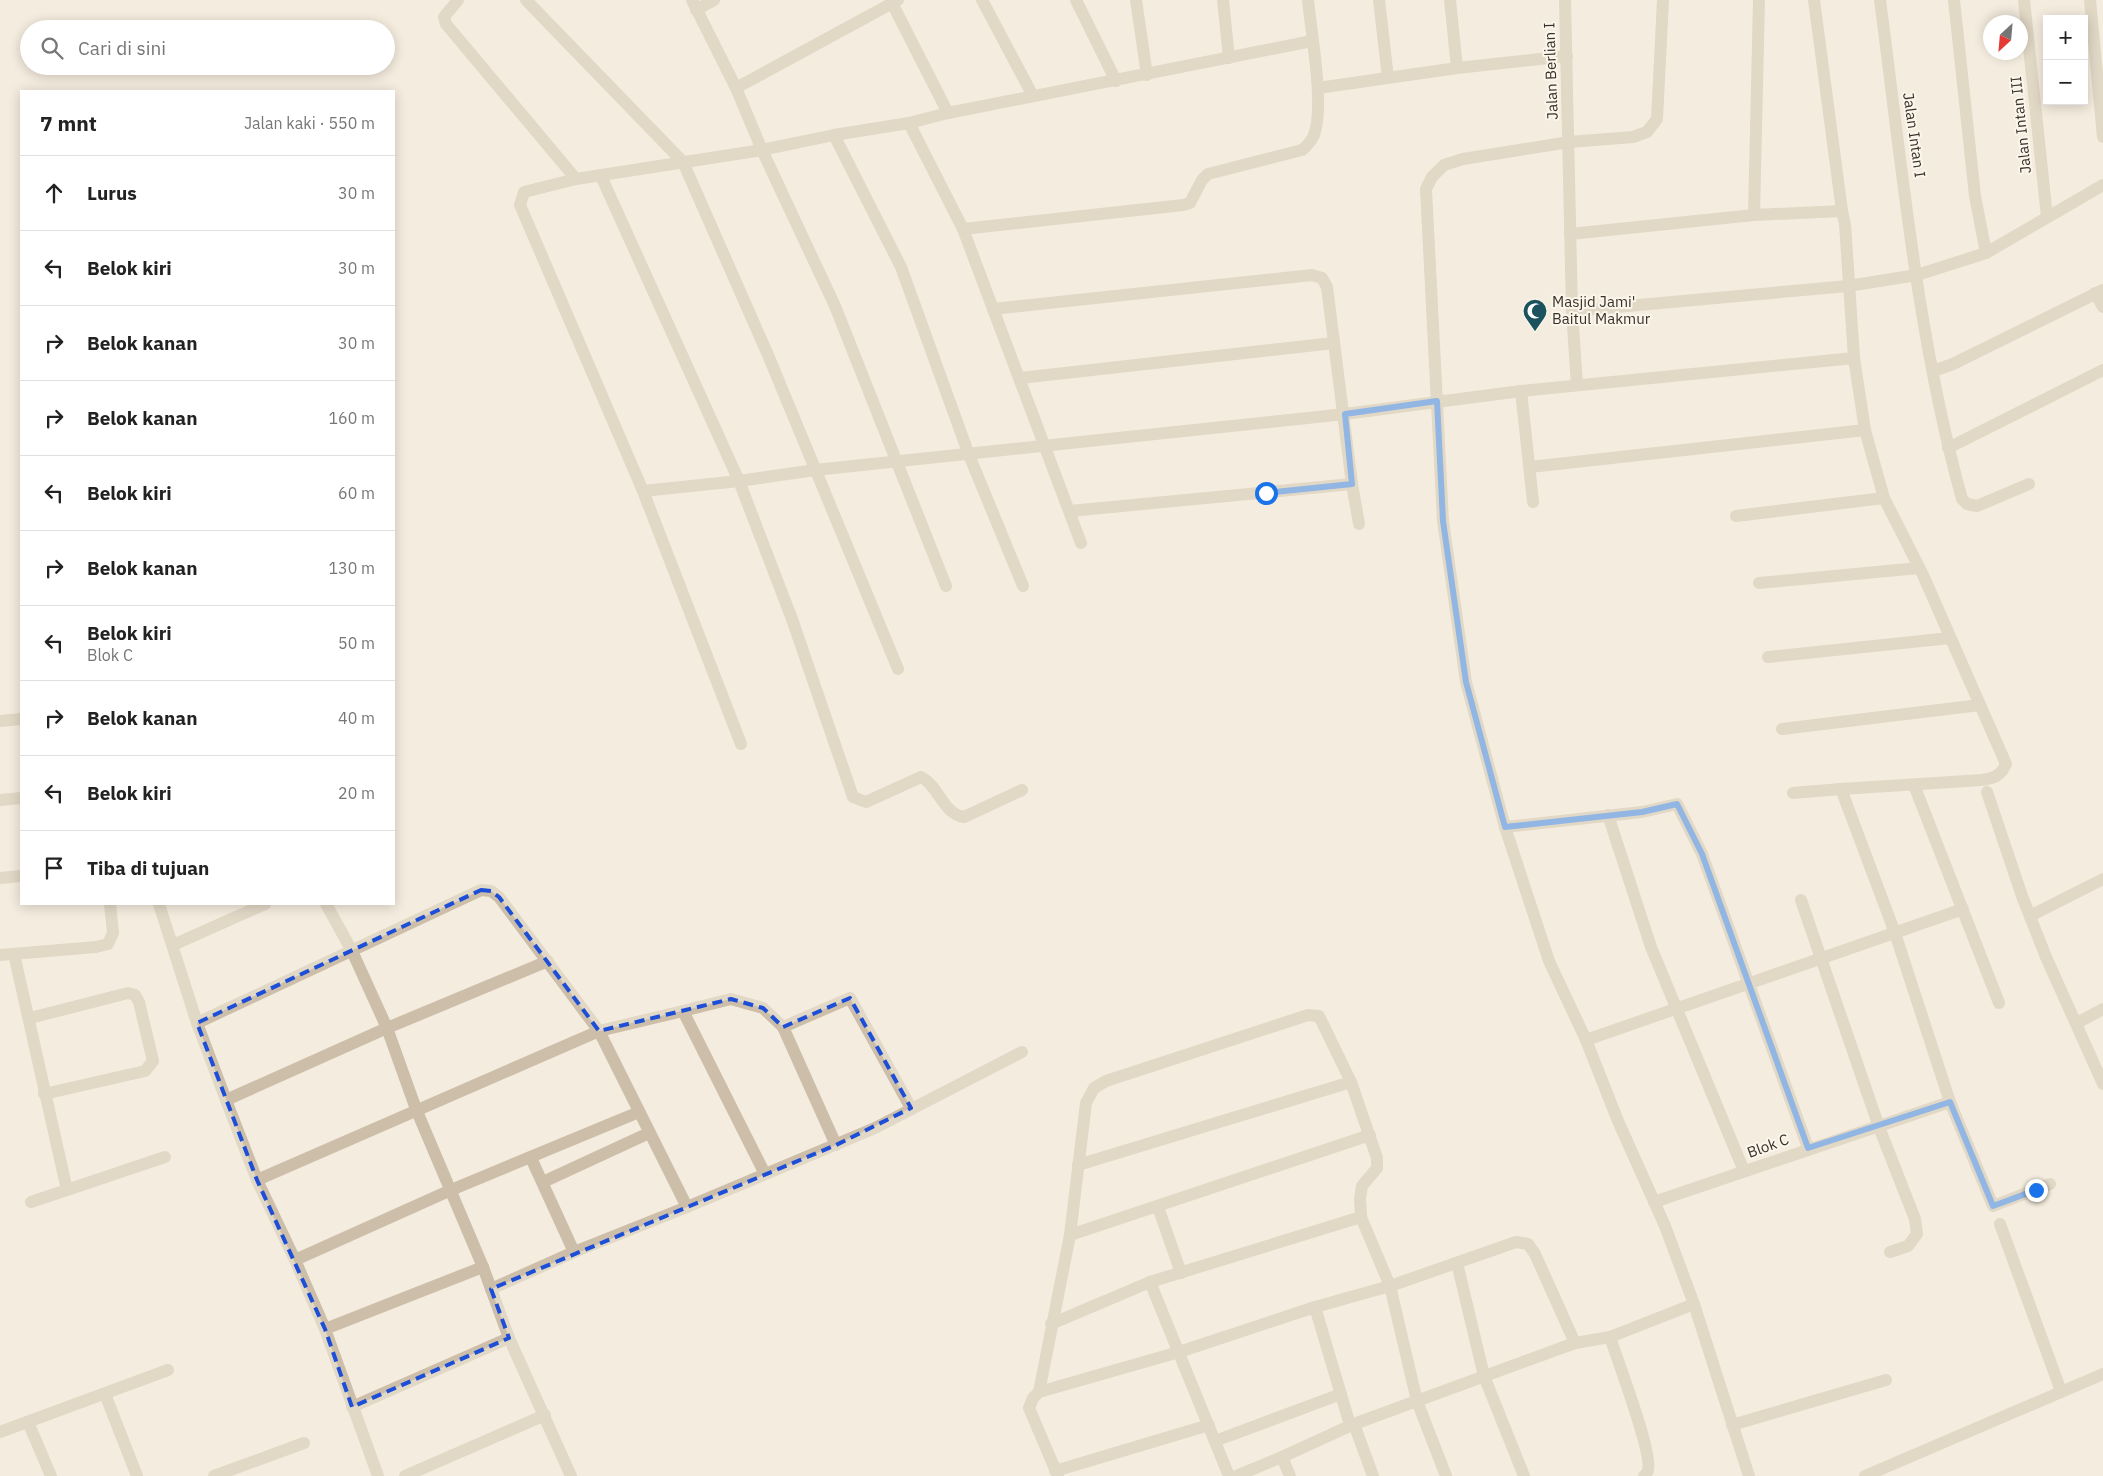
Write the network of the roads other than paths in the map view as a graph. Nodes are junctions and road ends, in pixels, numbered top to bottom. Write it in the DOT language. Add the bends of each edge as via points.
graph roads {
  1 [pos="458,0"];
  2 [pos="526,0"];
  3 [pos="714,0"];
  4 [pos="982,0"];
  5 [pos="1076,0"];
  6 [pos="1136,0"];
  7 [pos="1223,0"];
  8 [pos="1308,0"];
  9 [pos="1379,0"];
  10 [pos="1450,0"];
  11 [pos="1565,0"];
  12 [pos="1663,0"];
  13 [pos="1759,0"];
  14 [pos="1814,0"];
  15 [pos="1880,0"];
  16 [pos="1954,0"];
  17 [pos="2024,0"];
  18 [pos="2090,0"];
  19 [pos="895,1"];
  20 [pos="694,5"];
  21 [pos="1312,41"];
  22 [pos="1566,56"];
  23 [pos="1229,58"];
  24 [pos="1457,68"];
  25 [pos="1147,75"];
  26 [pos="1388,78"];
  27 [pos="1116,81"];
  28 [pos="736,88"];
  29 [pos="1318,88"];
  30 [pos="1033,96"];
  31 [pos="948,113"];
  32 [pos="909,123"];
  33 [pos="834,134"];
  34 [pos="2103,138"];
  35 [pos="1568,142"];
  36 [pos="762,150"];
  37 [pos="683,162"];
  38 [pos="601,176"];
  39 [pos="576,179"];
  40 [pos="2103,185"];
  41 [pos="1842,212"];
  42 [pos="1754,215"];
  43 [pos="2047,217"];
  44 [pos="963,229"];
  45 [pos="1570,234"];
  46 [pos="1986,253"];
  47 [pos="1916,275"];
  48 [pos="1848,286"];
  49 [pos="2099,292"];
  50 [pos="2103,307"];
  51 [pos="993,309"];
  52 [pos="1572,311"];
  53 [pos="1334,343"];
  54 [pos="1854,358"];
  55 [pos="2103,370"];
  56 [pos="1933,371"];
  57 [pos="1020,378"];
  58 [pos="1577,385"];
  59 [pos="1522,391"];
  60 [pos="1437,401"];
  61 [pos="1345,414"];
  62 [pos="1865,430"];
  63 [pos="1044,447"];
  64 [pos="1948,448"];
  65 [pos="969,455"];
  66 [pos="895,462"];
  67 [pos="1530,467"];
  68 [pos="815,470"];
  69 [pos="739,481"];
  70 [pos="1352,484"];
  71 [pos="2029,484"];
  72 [pos="643,492"];
  73 [pos="1884,498"];
  74 [pos="1533,502"];
  75 [pos="1070,511"];
  76 [pos="1736,516"];
  77 [pos="1359,524"];
  78 [pos="1081,543"];
  79 [pos="1919,568"];
  80 [pos="1759,583"];
  81 [pos="946,586"];
  82 [pos="1023,586"];
  83 [pos="1950,638"];
  84 [pos="1768,657"];
  85 [pos="898,669"];
  86 [pos="1980,705"];
  87 [pos="20,719"];
  88 [pos="0,721"];
  89 [pos="1782,730"];
  90 [pos="741,744"];
  91 [pos="1914,785"];
  92 [pos="1841,789"];
  93 [pos="1022,790"];
  94 [pos="1793,792"];
  95 [pos="1987,792"];
  96 [pos="20,798"];
  97 [pos="0,800"];
  98 [pos="1608,815"];
  99 [pos="1505,827"];
  100 [pos="20,876"];
  101 [pos="0,878"];
  102 [pos="2103,879"];
  103 [pos="1800,900"];
  104 [pos="110,905"];
  105 [pos="159,905"];
  106 [pos="263,905"];
  107 [pos="327,905"];
  108 [pos="1963,909"];
  109 [pos="2030,916"];
  110 [pos="1895,933"];
  111 [pos="173,945"];
  112 [pos="352,951"];
  113 [pos="14,954"];
  114 [pos="0,955"];
  115 [pos="1821,958"];
  116 [pos="548,961"];
  117 [pos="1749,985"];
  118 [pos="1999,1003"];
  119 [pos="1677,1009"];
  120 [pos="2103,1009"];
  121 [pos="683,1010"];
  122 [pos="30,1018"];
  123 [pos="197,1023"];
  124 [pos="2077,1023"];
  125 [pos="783,1027"];
  126 [pos="387,1028"];
  127 [pos="599,1031"];
  128 [pos="1586,1040"];
  129 [pos="1022,1052"];
  130 [pos="1351,1082"];
  131 [pos="2103,1084"];
  132 [pos="44,1094"];
  133 [pos="226,1100"];
  134 [pos="1950,1102"];
  135 [pos="911,1108"];
  136 [pos="416,1109"];
  137 [pos="639,1112"];
  138 [pos="1879,1126"];
  139 [pos="649,1133"];
  140 [pos="1370,1135"];
  141 [pos="836,1145"];
  142 [pos="1808,1148"];
  143 [pos="165,1157"];
  144 [pos="531,1158"];
  145 [pos="1078,1165"];
  146 [pos="1744,1172"];
  147 [pos="765,1174"];
  148 [pos="257,1180"];
  149 [pos="543,1182"];
  150 [pos="2050,1184"];
  151 [pos="66,1190"];
  152 [pos="451,1190"];
  153 [pos="31,1202"];
  154 [pos="1654,1202"];
  155 [pos="687,1207"];
  156 [pos="1158,1207"];
  157 [pos="1361,1217"];
  158 [pos="2000,1224"];
  159 [pos="1070,1235"];
  160 [pos="574,1252"];
  161 [pos="1890,1252"];
  162 [pos="295,1260"];
  163 [pos="1457,1263"];
  164 [pos="482,1267"];
  165 [pos="1181,1273"];
  166 [pos="1150,1282"];
  167 [pos="1390,1286"];
  168 [pos="490,1289"];
  169 [pos="1694,1304"];
  170 [pos="1315,1307"];
  171 [pos="1051,1324"];
  172 [pos="325,1330"];
  173 [pos="1610,1337"];
  174 [pos="509,1338"];
  175 [pos="1575,1343"];
  176 [pos="1179,1352"];
  177 [pos="168,1370"];
  178 [pos="2103,1374"];
  179 [pos="1484,1376"];
  180 [pos="1886,1380"];
  181 [pos="1040,1392"];
  182 [pos="2061,1392"];
  183 [pos="105,1394"];
  184 [pos="1341,1394"];
  185 [pos="1417,1401"];
  186 [pos="352,1407"];
  187 [pos="545,1415"];
  188 [pos="28,1422"];
  189 [pos="1209,1425"];
  190 [pos="1352,1425"];
  191 [pos="1732,1425"];
  192 [pos="0,1432"];
  193 [pos="1215,1441"];
  194 [pos="304,1443"];
  195 [pos="1282,1458"];
  196 [pos="1056,1473"];
  197 [pos="51,1476"];
  198 [pos="137,1476"];
  199 [pos="214,1476"];
  200 [pos="378,1476"];
  201 [pos="405,1476"];
  202 [pos="571,1476"];
  203 [pos="1229,1476"];
  204 [pos="1236,1476"];
  205 [pos="1290,1476"];
  206 [pos="1373,1476"];
  207 [pos="1446,1476"];
  208 [pos="1524,1476"];
  209 [pos="1644,1476"];
  210 [pos="1749,1476"];
  211 [pos="1865,1476"];
  1 -- 39 [label="street" via="444,17 446,24"];
  2 -- 37 [label="street"];
  3 -- 20 [label="street"];
  4 -- 30 [label="street"];
  5 -- 27 [label="street"];
  6 -- 25 [label="street"];
  7 -- 23 [label="street"];
  8 -- 21 [label="street"];
  9 -- 26 [label="street"];
  10 -- 24 [label="street"];
  11 -- 22 [label="street, Jalan Berlian I"];
  12 -- 35 [label="street" via="1657,119 1647,132 1633,138"];
  13 -- 42 [label="street"];
  14 -- 41 [label="street"];
  15 -- 47 [label="street, Jalan Intan I"];
  16 -- 46 [label="street" via="1975,196"];
  17 -- 43 [label="street, Jalan Intan III"];
  18 -- 34 [label="street"];
  19 -- 28 [label="street"];
  19 -- 31 [label="street"];
  20 -- 28 [label="street"];
  21 -- 23 [label="street"];
  21 -- 29 [label="street"];
  22 -- 24 [label="street"];
  22 -- 35 [label="street, Jalan Berlian I"];
  23 -- 25 [label="street"];
  24 -- 26 [label="street"];
  25 -- 27 [label="street"];
  26 -- 29 [label="street"];
  27 -- 30 [label="street"];
  28 -- 36 [label="street"];
  29 -- 44 [label="street" via="1315,133 1310,143 1302,150 1208,174 1190,203"];
  30 -- 31 [label="street"];
  31 -- 32 [label="street"];
  32 -- 33 [label="street"];
  32 -- 44 [label="street"];
  33 -- 36 [label="street"];
  33 -- 65 [label="street" via="901,266"];
  35 -- 45 [label="street, Jalan Berlian I"];
  35 -- 60 [label="street" via="1462,160 1444,165 1432,177 1426,189"];
  36 -- 37 [label="street"];
  36 -- 66 [label="street" via="835,306"];
  37 -- 38 [label="street"];
  37 -- 68 [label="street"];
  38 -- 39 [label="street"];
  38 -- 69 [label="street"];
  39 -- 72 [label="street" via="524,192 520,204"];
  40 -- 43 [label="street"];
  41 -- 42 [label="street"];
  41 -- 48 [label="street"];
  42 -- 45 [label="street"];
  43 -- 46 [label="street"];
  44 -- 51 [label="street"];
  45 -- 52 [label="street, Jalan Berlian I"];
  46 -- 47 [label="street"];
  47 -- 48 [label="street"];
  47 -- 56 [label="street, Jalan Intan I"];
  48 -- 52 [label="street"];
  48 -- 54 [label="street"];
  49 -- 50 [label="street"];
  49 -- 56 [label="street"];
  51 -- 53 [label="street" via="1312,275 1322,278 1327,287"];
  51 -- 57 [label="street"];
  52 -- 58 [label="street, Jalan Berlian I"];
  53 -- 57 [label="street"];
  53 -- 61 [label="street"];
  54 -- 58 [label="street"];
  54 -- 62 [label="street"];
  55 -- 64 [label="street"];
  56 -- 64 [label="street, Jalan Intan I"];
  57 -- 63 [label="street"];
  58 -- 59 [label="street"];
  59 -- 60 [label="street"];
  59 -- 67 [label="street"];
  60 -- 61 [label="street"];
  60 -- 99 [label="street" via="1443,521 1466,682"];
  61 -- 63 [label="street"];
  61 -- 70 [label="street"];
  62 -- 67 [label="street"];
  62 -- 73 [label="street"];
  63 -- 65 [label="street"];
  63 -- 75 [label="street"];
  64 -- 71 [label="street, Jalan Intan I" via="1962,499 1967,504 1978,506"];
  65 -- 66 [label="street"];
  65 -- 82 [label="street"];
  66 -- 68 [label="street"];
  66 -- 81 [label="street"];
  67 -- 74 [label="street"];
  68 -- 69 [label="street"];
  68 -- 85 [label="street"];
  69 -- 72 [label="street"];
  69 -- 93 [label="street" via="792,619 853,797 866,802 921,777 929,781 956,816 964,817"];
  70 -- 75 [label="street"];
  70 -- 77 [label="street"];
  72 -- 90 [label="street"];
  73 -- 76 [label="street"];
  73 -- 79 [label="street"];
  75 -- 78 [label="street"];
  79 -- 80 [label="street"];
  79 -- 83 [label="street"];
  83 -- 84 [label="street"];
  83 -- 86 [label="street"];
  86 -- 89 [label="street"];
  86 -- 91 [label="street" via="2006,764 2003,771 1996,777 1982,780"];
  87 -- 88 [label="street"];
  91 -- 92 [label="street"];
  91 -- 108 [label="street"];
  92 -- 94 [label="street"];
  92 -- 110 [label="street"];
  95 -- 109 [label="street"];
  96 -- 97 [label="street"];
  98 -- 99 [label="street"];
  98 -- 117 [label="street" via="1677,804 1702,854"];
  98 -- 119 [label="street" via="1651,947"];
  99 -- 128 [label="street" via="1549,961"];
  100 -- 101 [label="street"];
  102 -- 109 [label="street"];
  103 -- 115 [label="street"];
  104 -- 113 [label="street" via="113,933 108,944"];
  105 -- 111 [label="street"];
  106 -- 111 [label="street"];
  107 -- 112 [label="street"];
  108 -- 110 [label="street"];
  108 -- 118 [label="street"];
  109 -- 124 [label="street"];
  110 -- 115 [label="street"];
  110 -- 134 [label="street"];
  111 -- 123 [label="street"];
  112 -- 116 [label="street" via="481,890 491,891 499,897"];
  112 -- 123 [label="street"];
  112 -- 126 [label="street"];
  113 -- 114 [label="street"];
  113 -- 122 [label="street"];
  115 -- 117 [label="street"];
  115 -- 138 [label="street"];
  116 -- 126 [label="street"];
  116 -- 127 [label="street"];
  117 -- 119 [label="street"];
  117 -- 142 [label="street"];
  119 -- 128 [label="street"];
  119 -- 146 [label="street"];
  120 -- 124 [label="street"];
  121 -- 125 [label="street" via="731,999 763,1008"];
  121 -- 127 [label="street"];
  121 -- 147 [label="street"];
  122 -- 132 [label="street"];
  122 -- 132 [label="street" via="128,993 135,995 153,1061 145,1071"];
  123 -- 133 [label="street"];
  124 -- 131 [label="street"];
  125 -- 135 [label="street" via="850,998"];
  125 -- 141 [label="street"];
  126 -- 133 [label="street"];
  126 -- 136 [label="street"];
  127 -- 136 [label="street"];
  127 -- 137 [label="street"];
  128 -- 154 [label="street"];
  129 -- 135 [label="street"];
  130 -- 140 [label="street"];
  130 -- 145 [label="street"];
  130 -- 145 [label="street" via="1319,1016 1308,1015 1115,1078 1094,1088 1086,1103"];
  132 -- 151 [label="street"];
  133 -- 148 [label="street"];
  134 -- 138 [label="street, Blok C"];
  134 -- 150 [label="street" via="1993,1206"];
  135 -- 141 [label="street"];
  136 -- 148 [label="street"];
  136 -- 152 [label="street"];
  137 -- 139 [label="street"];
  137 -- 144 [label="street"];
  138 -- 142 [label="street, Blok C"];
  138 -- 161 [label="street" via="1915,1220 1917,1234 1908,1246"];
  139 -- 149 [label="street"];
  139 -- 155 [label="street"];
  140 -- 156 [label="street"];
  140 -- 157 [label="street" via="1377,1168 1362,1186"];
  141 -- 147 [label="street"];
  142 -- 146 [label="street, Blok C"];
  143 -- 151 [label="street"];
  144 -- 149 [label="street"];
  144 -- 152 [label="street"];
  145 -- 159 [label="street"];
  146 -- 154 [label="street, Blok C"];
  147 -- 155 [label="street"];
  148 -- 162 [label="street"];
  149 -- 160 [label="street"];
  151 -- 153 [label="street"];
  152 -- 162 [label="street"];
  152 -- 164 [label="street"];
  154 -- 169 [label="street"];
  155 -- 160 [label="street"];
  156 -- 159 [label="street"];
  156 -- 165 [label="street"];
  157 -- 165 [label="street"];
  157 -- 167 [label="street"];
  158 -- 182 [label="street"];
  159 -- 171 [label="street"];
  160 -- 168 [label="street"];
  162 -- 172 [label="street"];
  163 -- 167 [label="street"];
  163 -- 175 [label="street" via="1516,1242 1528,1244"];
  163 -- 179 [label="street"];
  164 -- 168 [label="street"];
  164 -- 172 [label="street"];
  165 -- 166 [label="street"];
  166 -- 171 [label="street"];
  166 -- 176 [label="street"];
  167 -- 170 [label="street"];
  167 -- 185 [label="street"];
  168 -- 174 [label="street"];
  169 -- 173 [label="street"];
  169 -- 191 [label="street"];
  170 -- 176 [label="street"];
  170 -- 184 [label="street"];
  171 -- 181 [label="street"];
  172 -- 186 [label="street"];
  173 -- 175 [label="street"];
  173 -- 209 [label="street" via="1644,1440 1648,1470"];
  174 -- 186 [label="street"];
  174 -- 187 [label="street"];
  175 -- 179 [label="street"];
  176 -- 181 [label="street"];
  176 -- 189 [label="street"];
  177 -- 183 [label="street"];
  178 -- 182 [label="street"];
  179 -- 185 [label="street"];
  179 -- 208 [label="street"];
  180 -- 191 [label="street"];
  181 -- 196 [label="street" via="1033,1398 1030,1408"];
  182 -- 211 [label="street"];
  183 -- 188 [label="street"];
  183 -- 198 [label="street"];
  184 -- 190 [label="street"];
  184 -- 193 [label="street"];
  185 -- 190 [label="street"];
  185 -- 207 [label="street"];
  186 -- 200 [label="street"];
  187 -- 201 [label="street"];
  187 -- 202 [label="street"];
  188 -- 192 [label="street"];
  188 -- 197 [label="street"];
  189 -- 193 [label="street"];
  189 -- 196 [label="street"];
  190 -- 195 [label="street"];
  190 -- 206 [label="street"];
  191 -- 210 [label="street"];
  193 -- 203 [label="street"];
  194 -- 199 [label="street"];
  195 -- 204 [label="street"];
  195 -- 205 [label="street"];
}
